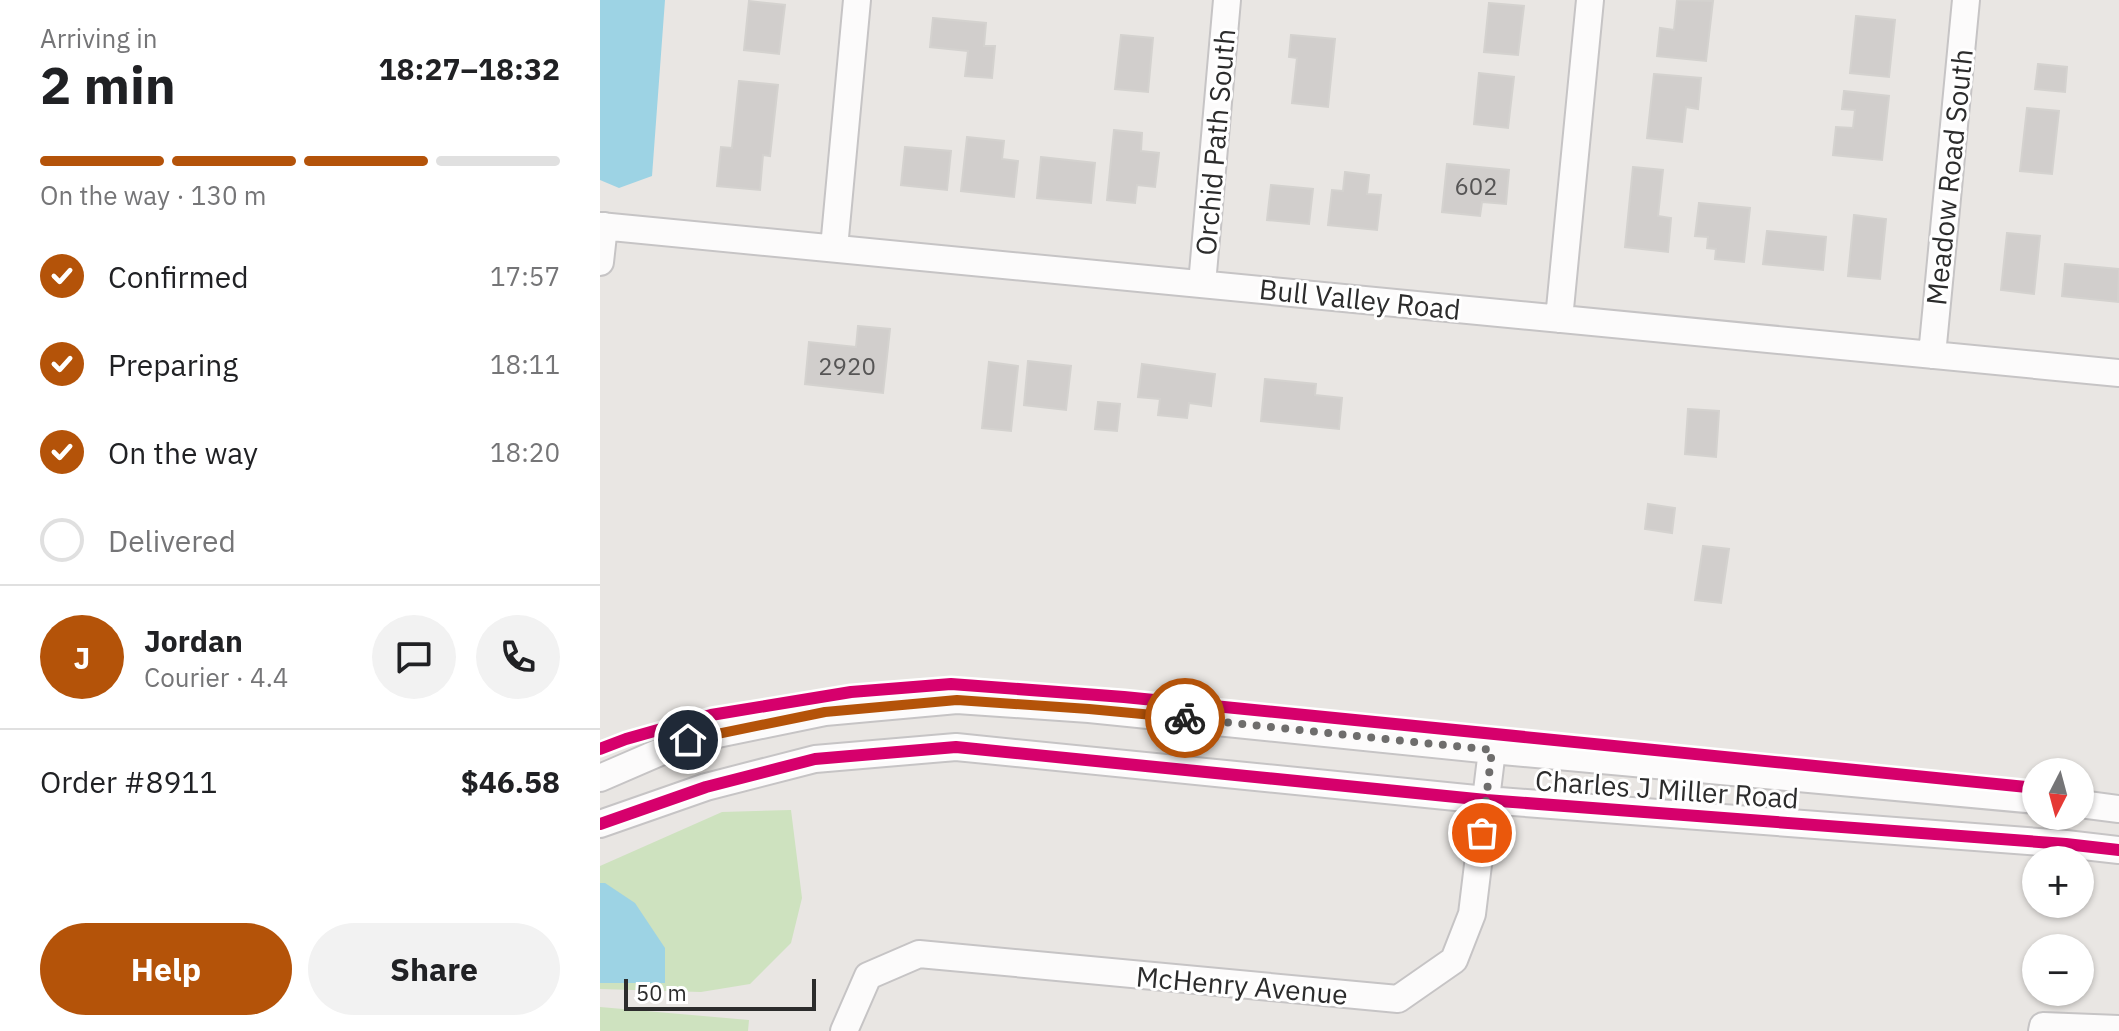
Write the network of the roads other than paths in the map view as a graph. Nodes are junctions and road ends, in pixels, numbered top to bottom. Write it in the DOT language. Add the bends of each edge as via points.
graph roads {
  1 [pos="857,0"];
  2 [pos="1227,0"];
  3 [pos="1590,0"];
  4 [pos="1966,0"];
  5 [pos="602,226"];
  6 [pos="834,248"];
  7 [pos="600,262"];
  8 [pos="1202,284"];
  9 [pos="1559,319"];
  10 [pos="1932,355"];
  11 [pos="2119,373"];
  12 [pos="1492,750"];
  13 [pos="600,778"];
  14 [pos="2022,799"];
  15 [pos="1486,800"];
  16 [pos="2094,806"];
  17 [pos="2119,809"];
  18 [pos="600,824"];
  19 [pos="2119,850"];
  20 [pos="2119,1029"];
  21 [pos="844,1031"];
  22 [pos="2042,1031"];
  1 -- 6 [label="street"];
  2 -- 8 [label="street, Orchid Path South"];
  3 -- 9 [label="street"];
  4 -- 10 [label="street, Meadow Road South"];
  5 -- 6 [label="street, Bull Valley Road"];
  5 -- 7 [label="street"];
  6 -- 8 [label="street, Bull Valley Road"];
  8 -- 9 [label="street, Bull Valley Road"];
  9 -- 10 [label="street, Bull Valley Road"];
  10 -- 11 [label="street, Bull Valley Road"];
  12 -- 13 [label="street, Charles J Miller Road" via="957,700 825,712 688,740"];
  12 -- 14 [label="street, Charles J Miller Road"];
  12 -- 15 [label="street, McHenry Avenue"];
  15 -- 18 [label="street, Charles J Miller Road" via="956,747 815,759 706,787"];
  15 -- 19 [label="street, Charles J Miller Road"];
  15 -- 21 [label="street, McHenry Avenue" via="1472,914 1454,960 1398,999 919,954 868,976"];
  16 -- 17 [label="street"];
  20 -- 22 [label="street" via="2043,1026"];
}
